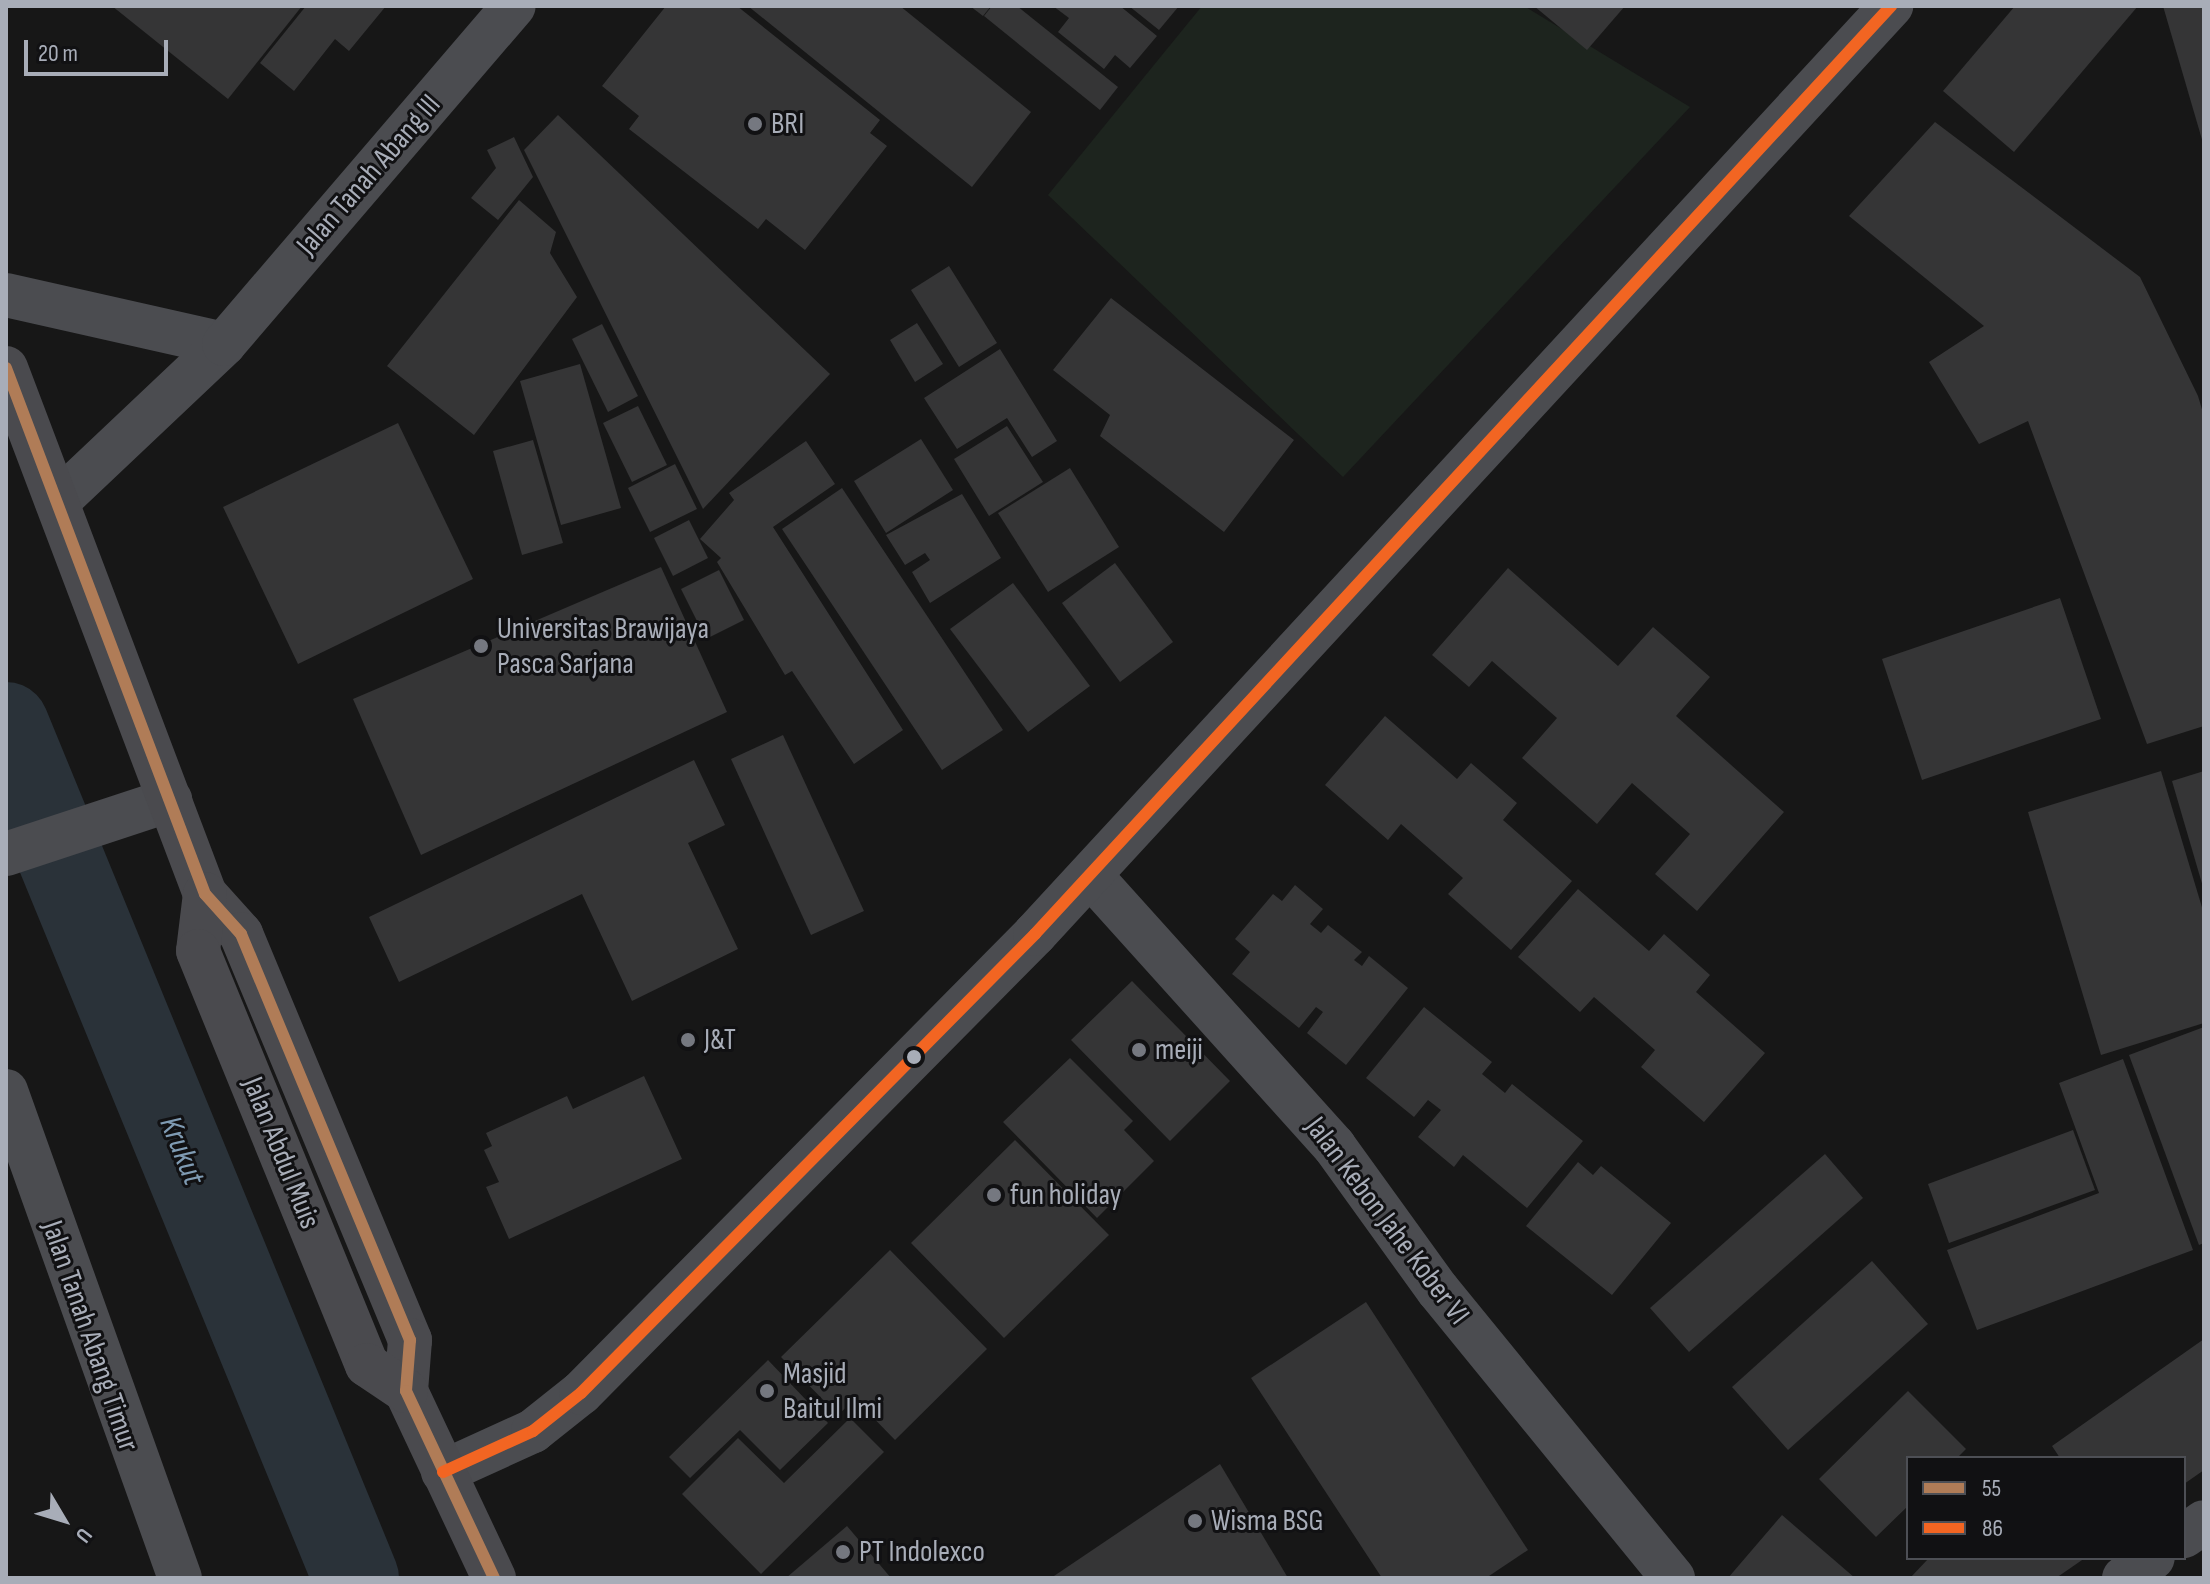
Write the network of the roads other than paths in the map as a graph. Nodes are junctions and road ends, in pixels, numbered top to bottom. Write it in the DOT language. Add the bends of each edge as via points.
graph roads {
  1 [pos="514,6"];
  2 [pos="1891,6"];
  3 [pos="6,295"];
  4 [pos="224,344"];
  5 [pos="6,368"];
  6 [pos="57,502"];
  7 [pos="170,800"];
  8 [pos="6,854"];
  9 [pos="1090,875"];
  10 [pos="6,1091"];
  11 [pos="443,1472"];
  12 [pos="2204,1522"];
  13 [pos="2186,1535"];
  14 [pos="2150,1560"];
  15 [pos="180,1578"];
  16 [pos="494,1578"];
  17 [pos="1673,1578"];
  18 [pos="2124,1578"];
  1 -- 4 [label="street, Jalan Tanah Abang III"];
  2 -- 9 [label="street"];
  3 -- 4 [label="street"];
  4 -- 6 [label="street, Jalan Tanah Abang III"];
  5 -- 6 [label="main road, Jalan Abdul Muis"];
  6 -- 7 [label="main road, Jalan Abdul Muis"];
  7 -- 8 [label="street"];
  7 -- 11 [label="main road, Jalan Abdul Muis" via="205,894 241,934 406,1332 406,1391"];
  9 -- 11 [label="street" via="581,1393 533,1431"];
  9 -- 17 [label="street, Jalan Kebon Jahe Kober VI" via="1334,1146 1438,1290"];
  10 -- 15 [label="street, Jalan Tanah Abang Timur"];
  11 -- 16 [label="main road, Jalan Abdul Muis"];
  12 -- 13 [label="street"];
  14 -- 18 [label="street"];
}
